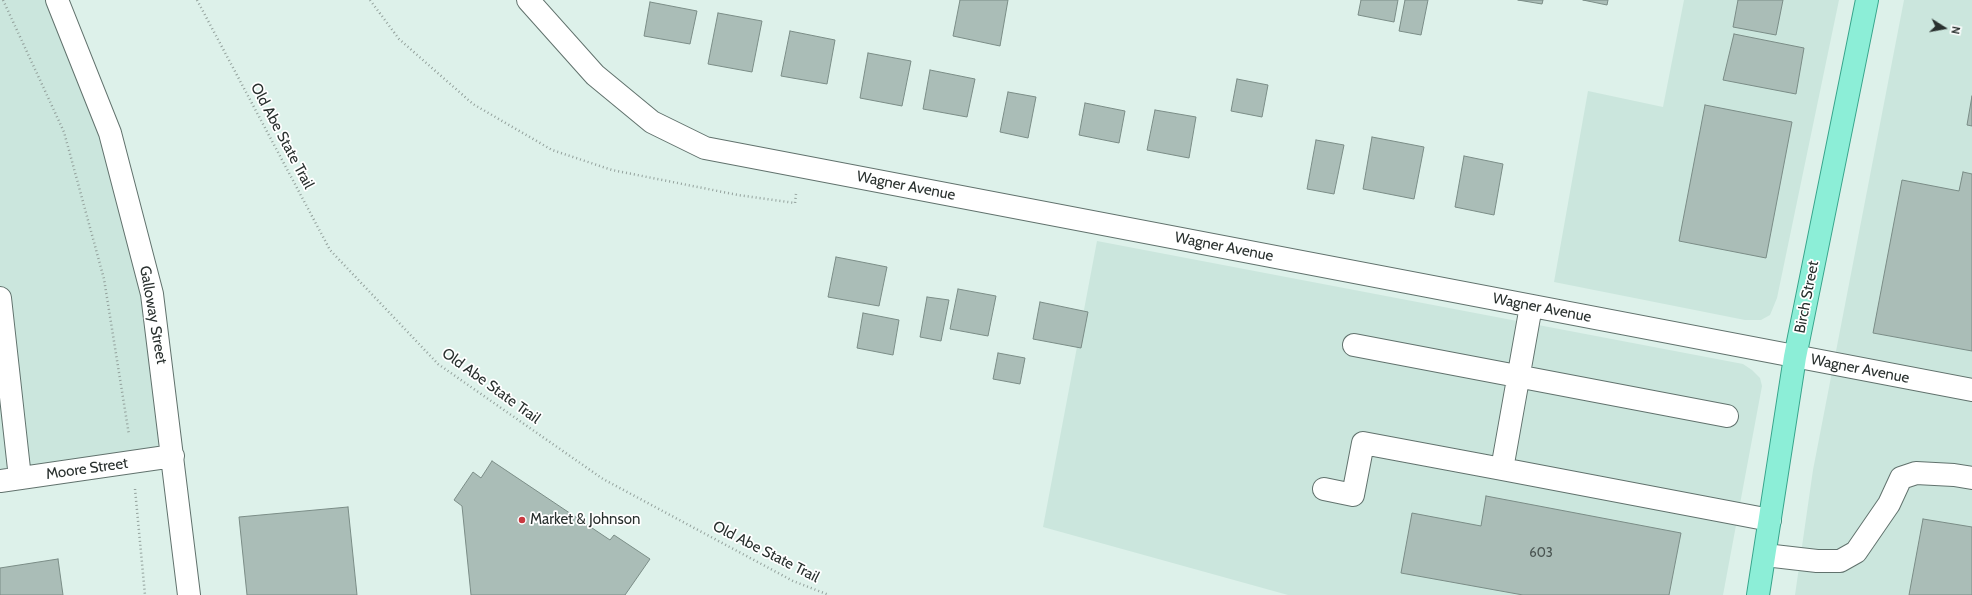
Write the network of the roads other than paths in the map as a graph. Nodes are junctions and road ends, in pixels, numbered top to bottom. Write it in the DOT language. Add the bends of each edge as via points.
graph roads {
  1 [pos="57,0"];
  2 [pos="528,0"];
  3 [pos="1867,0"];
  4 [pos="0,298"];
  5 [pos="1531,306"];
  6 [pos="1354,345"];
  7 [pos="1795,357"];
  8 [pos="1519,376"];
  9 [pos="1972,390"];
  10 [pos="5,394"];
  11 [pos="1727,416"];
  12 [pos="173,456"];
  13 [pos="1502,469"];
  14 [pos="1972,478"];
  15 [pos="10,480"];
  16 [pos="1324,490"];
  17 [pos="1770,520"];
  18 [pos="1765,555"];
  19 [pos="189,595"];
  20 [pos="1758,595"];
  1 -- 12 [label="street, Galloway Street" via="110,133 152,294"];
  2 -- 5 [label="street, Wagner Avenue" via="595,75 652,122 704,148"];
  3 -- 7 [label="main road, Birch Street"];
  4 -- 10 [label="street"];
  5 -- 7 [label="street, Wagner Avenue"];
  5 -- 8 [label="street"];
  6 -- 8 [label="street"];
  7 -- 9 [label="street, Wagner Avenue"];
  7 -- 17 [label="main road, Birch Street"];
  8 -- 11 [label="street"];
  8 -- 13 [label="street"];
  10 -- 15 [label="street"];
  12 -- 15 [label="street, Moore Street"];
  12 -- 19 [label="street, Galloway Street"];
  13 -- 16 [label="street" via="1363,443 1353,495"];
  13 -- 17 [label="street"];
  14 -- 18 [label="street" via="1916,473 1901,478 1889,504 1856,552 1840,561"];
  17 -- 18 [label="main road, Birch Street"];
  18 -- 20 [label="main road, Birch Street"];
}
